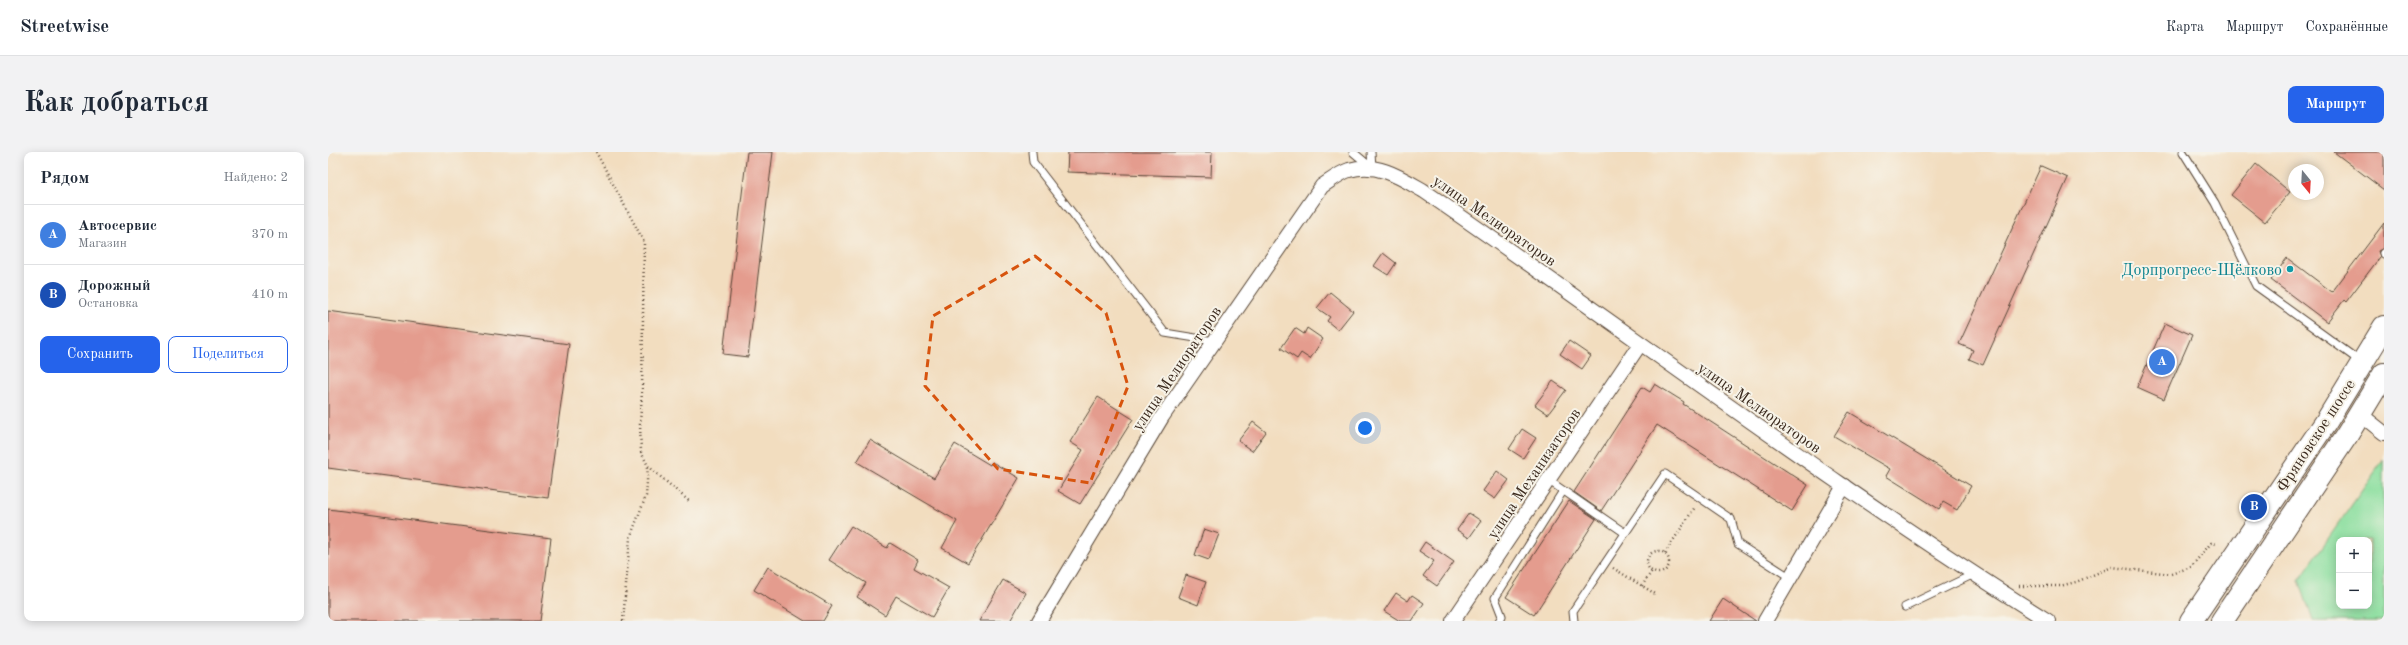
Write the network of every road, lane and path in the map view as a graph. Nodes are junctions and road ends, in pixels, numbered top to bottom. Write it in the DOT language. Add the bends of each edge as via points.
graph roads {
  1 [pos="596,152"];
  2 [pos="1032,152"];
  3 [pos="1353,152"];
  4 [pos="1371,152"];
  5 [pos="2183,152"];
  6 [pos="1372,168"];
  7 [pos="2384,327"];
  8 [pos="1214,341"];
  9 [pos="1640,344"];
  10 [pos="2361,362"];
  11 [pos="2384,374"];
  12 [pos="2360,414"];
  13 [pos="2384,433"];
  14 [pos="648,466"];
  15 [pos="1548,480"];
  16 [pos="1844,486"];
  17 [pos="1563,491"];
  18 [pos="1701,498"];
  19 [pos="690,502"];
  20 [pos="1625,533"];
  21 [pos="2218,544"];
  22 [pos="1665,553"];
  23 [pos="1605,563"];
  24 [pos="1652,571"];
  25 [pos="1974,574"];
  26 [pos="1791,578"];
  27 [pos="1642,586"];
  28 [pos="2006,594"];
  29 [pos="1657,595"];
  30 [pos="1905,607"];
  31 [pos="623,621"];
  32 [pos="1039,621"];
  33 [pos="1453,621"];
  34 [pos="1499,621"];
  35 [pos="1574,621"];
  36 [pos="1765,621"];
  37 [pos="2048,621"];
  38 [pos="2191,621"];
  39 [pos="2222,621"];
  1 -- 14 [label="path" via="644,242 640,424 641,452"];
  2 -- 8 [label="lane" via="1033,162 1165,333"];
  3 -- 6 [label="lane"];
  4 -- 6 [label="lane"];
  5 -- 10 [label="lane" via="2215,203 2256,286"];
  6 -- 8 [label="street, улица Мелиораторов" via="1348,170 1322,186"];
  6 -- 9 [label="street, улица Мелиораторов" via="1390,171 1424,191"];
  7 -- 10 [label="main road, Фряновское шоссе"];
  8 -- 32 [label="street, улица Мелиораторов" via="1162,417"];
  9 -- 15 [label="street, улица Механизаторов"];
  9 -- 16 [label="street, улица Мелиораторов"];
  10 -- 38 [label="main road, Фряновское шоссе" via="2326,422"];
  11 -- 12 [label="main road, Фряновское шоссе"];
  12 -- 13 [label="street"];
  12 -- 39 [label="main road, Фряновское шоссе"];
  14 -- 19 [label="path"];
  14 -- 31 [label="path" via="646,496 630,538"];
  15 -- 17 [label="lane"];
  15 -- 33 [label="street, улица Механизаторов"];
  16 -- 25 [label="street, улица Мелиораторов"];
  16 -- 26 [label="street"];
  17 -- 20 [label="lane"];
  17 -- 34 [label="lane" via="1495,598 1502,616"];
  18 -- 20 [label="lane" via="1665,474"];
  18 -- 22 [label="path"];
  18 -- 26 [label="lane" via="1731,519 1738,544"];
  20 -- 23 [label="lane"];
  21 -- 28 [label="path" via="2211,543 2191,567 2171,574 2112,567 2076,582 2060,586 2018,586"];
  22 -- 24 [label="path" via="1656,551 1648,557 1647,565"];
  22 -- 24 [label="path" via="1670,560 1667,569 1658,574"];
  23 -- 27 [label="path"];
  23 -- 35 [label="lane" via="1573,610"];
  24 -- 27 [label="path"];
  25 -- 28 [label="street, улица Мелиораторов"];
  25 -- 30 [label="lane"];
  26 -- 36 [label="street"];
  27 -- 29 [label="path"];
  28 -- 37 [label="street, улица Мелиораторов"];
}
